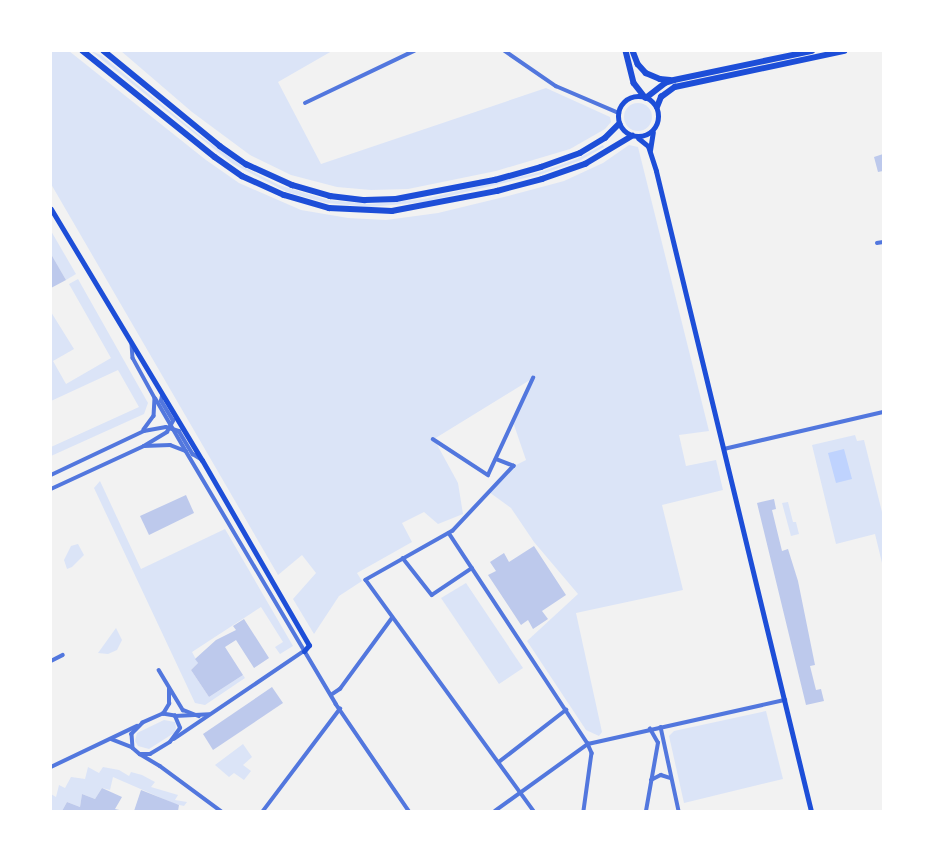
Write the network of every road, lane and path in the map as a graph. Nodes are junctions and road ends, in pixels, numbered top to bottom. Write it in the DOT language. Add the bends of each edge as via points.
graph roads {
  1 [pos="83,51"];
  2 [pos="104,51"];
  3 [pos="414,51"];
  4 [pos="505,51"];
  5 [pos="626,51"];
  6 [pos="633,51"];
  7 [pos="812,51"];
  8 [pos="844,51"];
  9 [pos="674,80"];
  10 [pos="634,83"];
  11 [pos="646,98"];
  12 [pos="628,100"];
  13 [pos="306,103"];
  14 [pos="657,107"];
  15 [pos="619,113"];
  16 [pos="620,124"];
  17 [pos="653,132"];
  18 [pos="635,137"];
  19 [pos="650,151"];
  20 [pos="51,209"];
  21 [pos="883,242"];
  22 [pos="877,243"];
  23 [pos="132,343"];
  24 [pos="533,378"];
  25 [pos="162,396"];
  26 [pos="155,398"];
  27 [pos="883,412"];
  28 [pos="172,427"];
  29 [pos="144,431"];
  30 [pos="433,439"];
  31 [pos="144,446"];
  32 [pos="724,449"];
  33 [pos="186,451"];
  34 [pos="496,459"];
  35 [pos="202,460"];
  36 [pos="51,475"];
  37 [pos="51,489"];
  38 [pos="449,533"];
  39 [pos="403,558"];
  40 [pos="472,568"];
  41 [pos="392,618"];
  42 [pos="304,651"];
  43 [pos="64,655"];
  44 [pos="51,661"];
  45 [pos="159,670"];
  46 [pos="168,686"];
  47 [pos="331,695"];
  48 [pos="785,700"];
  49 [pos="340,709"];
  50 [pos="566,710"];
  51 [pos="163,714"];
  52 [pos="210,714"];
  53 [pos="175,716"];
  54 [pos="199,716"];
  55 [pos="143,723"];
  56 [pos="661,727"];
  57 [pos="650,729"];
  58 [pos="111,739"];
  59 [pos="170,742"];
  60 [pos="588,744"];
  61 [pos="133,748"];
  62 [pos="140,754"];
  63 [pos="499,762"];
  64 [pos="51,767"];
  65 [pos="671,778"];
  66 [pos="651,780"];
  67 [pos="520,792"];
  68 [pos="221,811"];
  69 [pos="263,811"];
  70 [pos="409,811"];
  71 [pos="495,811"];
  72 [pos="534,811"];
  73 [pos="584,811"];
  74 [pos="646,811"];
  75 [pos="679,811"];
  76 [pos="811,811"];
  1 -- 18 [label="main road" via="242,176 284,195 329,208 392,211 497,191 585,164"];
  2 -- 16 [label="main road" via="220,146 246,164 292,185 330,196 365,200 396,199 495,180 580,153 605,138"];
  3 -- 13 [label="street"];
  4 -- 15 [label="street" via="556,86"];
  5 -- 10 [label="main road"];
  6 -- 9 [label="main road" via="638,64 646,73 660,79"];
  7 -- 9 [label="main road"];
  8 -- 14 [label="main road" via="675,87 661,97"];
  9 -- 11 [label="main road" via="665,83"];
  10 -- 11 [label="main road"];
  10 -- 12 [label="main road"];
  11 -- 12 [label="main road"];
  11 -- 14 [label="main road"];
  12 -- 15 [label="main road"];
  14 -- 17 [label="main road" via="660,120"];
  15 -- 16 [label="main road"];
  16 -- 18 [label="main road"];
  17 -- 18 [label="main road"];
  17 -- 19 [label="main road"];
  18 -- 19 [label="main road" via="644,141"];
  19 -- 32 [label="main road"];
  20 -- 23 [label="main road"];
  21 -- 22 [label="street"];
  23 -- 25 [label="main road"];
  23 -- 26 [label="street" via="133,358"];
  24 -- 34 [label="street"];
  25 -- 28 [label="street" via="161,400 173,421"];
  25 -- 35 [label="main road"];
  26 -- 28 [label="street"];
  26 -- 29 [label="street" via="154,416"];
  27 -- 32 [label="street"];
  28 -- 29 [label="street"];
  28 -- 31 [label="street"];
  28 -- 33 [label="street"];
  28 -- 35 [label="street" via="179,431 193,454"];
  29 -- 36 [label="street"];
  30 -- 34 [label="street" via="488,475"];
  31 -- 33 [label="street" via="170,445"];
  31 -- 37 [label="street"];
  32 -- 48 [label="main road"];
  33 -- 42 [label="street"];
  34 -- 38 [label="street" via="514,466"];
  35 -- 42 [label="main road" via="309,645"];
  38 -- 39 [label="street"];
  38 -- 40 [label="street"];
  39 -- 40 [label="street" via="432,595"];
  39 -- 41 [label="street" via="366,580"];
  40 -- 50 [label="street"];
  41 -- 47 [label="street" via="340,689"];
  41 -- 63 [label="street"];
  42 -- 47 [label="street"];
  42 -- 52 [label="street"];
  43 -- 44 [label="street"];
  45 -- 46 [label="street"];
  46 -- 51 [label="street" via="169,704"];
  46 -- 54 [label="street" via="182,710"];
  47 -- 49 [label="street"];
  48 -- 56 [label="street"];
  48 -- 76 [label="main road"];
  49 -- 69 [label="street"];
  49 -- 70 [label="street"];
  50 -- 60 [label="street"];
  50 -- 63 [label="street"];
  51 -- 53 [label="street"];
  51 -- 55 [label="street"];
  52 -- 54 [label="street"];
  52 -- 59 [label="street"];
  53 -- 54 [label="street"];
  53 -- 59 [label="street" via="180,728"];
  55 -- 58 [label="street"];
  55 -- 61 [label="street" via="132,734"];
  56 -- 57 [label="street"];
  56 -- 65 [label="street"];
  57 -- 60 [label="street"];
  57 -- 66 [label="street" via="658,743"];
  58 -- 61 [label="street"];
  58 -- 64 [label="street"];
  59 -- 62 [label="street" via="150,754"];
  60 -- 67 [label="street"];
  60 -- 73 [label="street" via="592,753"];
  61 -- 62 [label="street"];
  62 -- 68 [label="street"];
  63 -- 67 [label="street"];
  65 -- 66 [label="street" via="661,776"];
  65 -- 75 [label="street"];
  66 -- 74 [label="street"];
  67 -- 71 [label="street"];
  67 -- 72 [label="street"];
}
